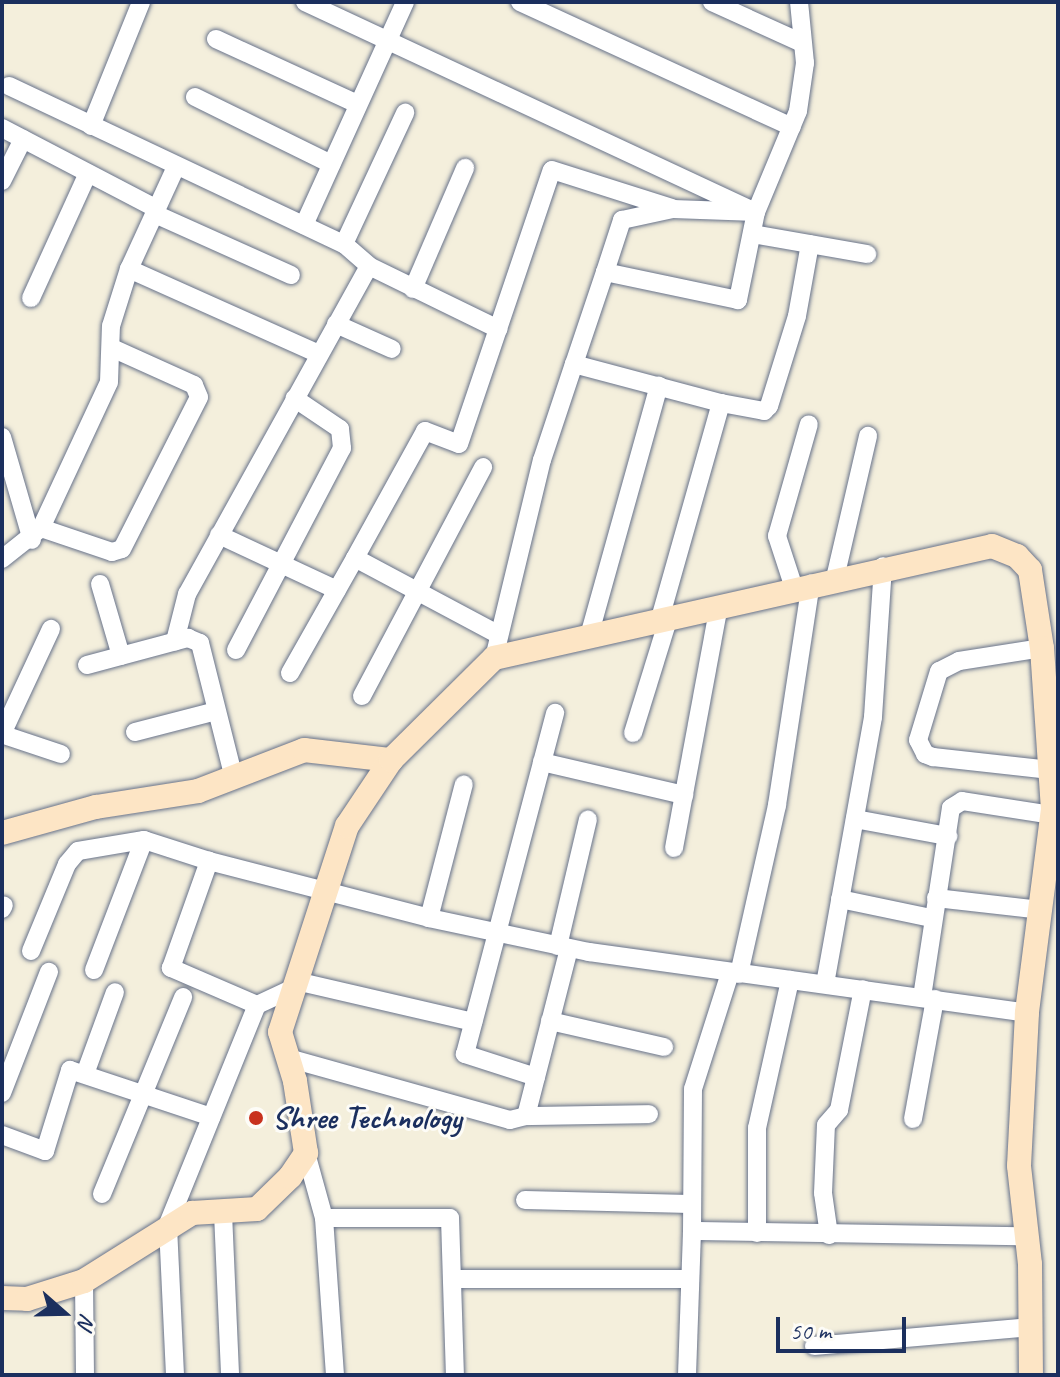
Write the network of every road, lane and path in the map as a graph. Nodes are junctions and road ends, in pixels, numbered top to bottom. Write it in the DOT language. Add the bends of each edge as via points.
graph roads {
  1 [pos="141,2"];
  2 [pos="305,2"];
  3 [pos="405,2"];
  4 [pos="520,2"];
  5 [pos="712,2"];
  6 [pos="799,2"];
  7 [pos="216,39"];
  8 [pos="386,39"];
  9 [pos="802,43"];
  10 [pos="9,86"];
  11 [pos="195,97"];
  12 [pos="357,104"];
  13 [pos="405,113"];
  14 [pos="91,126"];
  15 [pos="792,127"];
  16 [pos="2,128"];
  17 [pos="23,139"];
  18 [pos="331,164"];
  19 [pos="176,167"];
  20 [pos="465,168"];
  21 [pos="88,173"];
  22 [pos="2,181"];
  23 [pos="673,209"];
  24 [pos="156,212"];
  25 [pos="756,212"];
  26 [pos="304,225"];
  27 [pos="752,234"];
  28 [pos="344,244"];
  29 [pos="810,244"];
  30 [pos="867,254"];
  31 [pos="369,266"];
  32 [pos="129,269"];
  33 [pos="605,272"];
  34 [pos="291,275"];
  35 [pos="413,289"];
  36 [pos="31,298"];
  37 [pos="336,324"];
  38 [pos="498,329"];
  39 [pos="112,348"];
  40 [pos="392,349"];
  41 [pos="319,354"];
  42 [pos="574,364"];
  43 [pos="659,386"];
  44 [pos="294,398"];
  45 [pos="721,403"];
  46 [pos="809,424"];
  47 [pos="868,436"];
  48 [pos="2,437"];
  49 [pos="483,467"];
  50 [pos="36,534"];
  51 [pos="219,535"];
  52 [pos="355,558"];
  53 [pos="2,559"];
  54 [pos="280,564"];
  55 [pos="883,566"];
  56 [pos="813,583"];
  57 [pos="100,584"];
  58 [pos="337,590"];
  59 [pos="417,591"];
  60 [pos="719,606"];
  61 [pos="665,618"];
  62 [pos="51,629"];
  63 [pos="589,636"];
  64 [pos="175,641"];
  65 [pos="497,646"];
  66 [pos="1042,648"];
  67 [pos="236,650"];
  68 [pos="121,656"];
  69 [pos="87,665"];
  70 [pos="290,673"];
  71 [pos="362,696"];
  72 [pos="216,711"];
  73 [pos="555,713"];
  74 [pos="135,732"];
  75 [pos="633,733"];
  76 [pos="3,734"];
  77 [pos="61,754"];
  78 [pos="391,760"];
  79 [pos="542,762"];
  80 [pos="1050,770"];
  81 [pos="234,778"];
  82 [pos="464,784"];
  83 [pos="684,795"];
  84 [pos="1052,815"];
  85 [pos="588,819"];
  86 [pos="855,819"];
  87 [pos="2,833"];
  88 [pos="948,836"];
  89 [pos="144,840"];
  90 [pos="674,848"];
  91 [pos="209,861"];
  92 [pos="322,892"];
  93 [pos="936,898"];
  94 [pos="840,899"];
  95 [pos="1042,910"];
  96 [pos="429,918"];
  97 [pos="931,918"];
  98 [pos="495,933"];
  99 [pos="564,947"];
  100 [pos="31,951"];
  101 [pos="94,970"];
  102 [pos="49,972"];
  103 [pos="734,974"];
  104 [pos="790,980"];
  105 [pos="825,984"];
  106 [pos="294,985"];
  107 [pos="863,989"];
  108 [pos="115,992"];
  109 [pos="183,997"];
  110 [pos="928,998"];
  111 [pos="257,1005"];
  112 [pos="1027,1013"];
  113 [pos="550,1021"];
  114 [pos="473,1022"];
  115 [pos="664,1047"];
  116 [pos="288,1058"];
  117 [pos="85,1074"];
  118 [pos="536,1077"];
  119 [pos="2,1093"];
  120 [pos="146,1094"];
  121 [pos="649,1114"];
  122 [pos="526,1116"];
  123 [pos="211,1117"];
  124 [pos="913,1119"];
  125 [pos="2,1135"];
  126 [pos="306,1153"];
  127 [pos="102,1194"];
  128 [pos="525,1200"];
  129 [pos="690,1204"];
  130 [pos="223,1213"];
  131 [pos="324,1218"];
  132 [pos="168,1224"];
  133 [pos="692,1231"];
  134 [pos="757,1233"];
  135 [pos="829,1235"];
  136 [pos="1027,1236"];
  137 [pos="452,1279"];
  138 [pos="690,1279"];
  139 [pos="84,1281"];
  140 [pos="2,1298"];
  141 [pos="1031,1327"];
  142 [pos="814,1346"];
  143 [pos="85,1375"];
  144 [pos="175,1375"];
  145 [pos="230,1375"];
  146 [pos="335,1375"];
  147 [pos="455,1375"];
  148 [pos="687,1375"];
  149 [pos="1031,1375"];
  1 -- 14 [label="street"];
  2 -- 8 [label="street"];
  3 -- 8 [label="street"];
  4 -- 15 [label="street"];
  5 -- 9 [label="street"];
  6 -- 9 [label="street"];
  7 -- 12 [label="street"];
  8 -- 12 [label="street"];
  8 -- 25 [label="street"];
  9 -- 15 [label="street" via="805,63"];
  10 -- 14 [label="street"];
  11 -- 18 [label="street"];
  12 -- 18 [label="street"];
  13 -- 28 [label="street"];
  14 -- 19 [label="street"];
  15 -- 25 [label="street"];
  16 -- 17 [label="street"];
  17 -- 21 [label="street"];
  17 -- 22 [label="street"];
  18 -- 26 [label="street"];
  19 -- 24 [label="street"];
  19 -- 26 [label="street"];
  20 -- 35 [label="street"];
  21 -- 24 [label="street"];
  21 -- 36 [label="street"];
  23 -- 25 [label="street"];
  23 -- 33 [label="street" via="622,220"];
  23 -- 38 [label="street" via="552,170"];
  24 -- 32 [label="street"];
  24 -- 34 [label="street"];
  25 -- 27 [label="street"];
  26 -- 28 [label="street"];
  27 -- 29 [label="street"];
  27 -- 33 [label="street" via="738,300"];
  28 -- 31 [label="street"];
  29 -- 30 [label="street"];
  29 -- 45 [label="street" via="797,316 769,406 764,411"];
  31 -- 35 [label="street"];
  31 -- 37 [label="street"];
  32 -- 39 [label="street" via="111,326"];
  32 -- 41 [label="street"];
  33 -- 42 [label="street"];
  35 -- 38 [label="street"];
  37 -- 40 [label="street"];
  37 -- 41 [label="street"];
  38 -- 52 [label="street" via="459,444 425,431"];
  39 -- 50 [label="street" via="109,382"];
  39 -- 50 [label="street" via="194,385 199,397 122,549 112,552"];
  41 -- 44 [label="street"];
  42 -- 43 [label="street"];
  42 -- 65 [label="street" via="542,460"];
  43 -- 45 [label="street"];
  43 -- 63 [label="street"];
  44 -- 51 [label="street"];
  44 -- 54 [label="street" via="344,437"];
  45 -- 61 [label="street"];
  46 -- 56 [label="street" via="777,536"];
  47 -- 56 [label="street"];
  48 -- 50 [label="street"];
  49 -- 59 [label="street"];
  50 -- 53 [label="street"];
  51 -- 54 [label="street"];
  51 -- 64 [label="street" via="187,594"];
  52 -- 58 [label="street"];
  52 -- 59 [label="street"];
  54 -- 58 [label="street"];
  54 -- 67 [label="street"];
  55 -- 56 [label="street"];
  55 -- 66 [label="street" via="992,546 1017,556 1030,570"];
  55 -- 86 [label="street" via="873,717"];
  56 -- 60 [label="street"];
  56 -- 103 [label="street" via="777,805"];
  57 -- 68 [label="street"];
  58 -- 70 [label="street"];
  59 -- 65 [label="street"];
  59 -- 71 [label="street"];
  60 -- 61 [label="street"];
  60 -- 83 [label="street"];
  61 -- 63 [label="street"];
  61 -- 75 [label="street"];
  62 -- 76 [label="street"];
  63 -- 65 [label="street"];
  64 -- 68 [label="street"];
  64 -- 72 [label="street" via="188,638 200,643"];
  65 -- 78 [label="street"];
  66 -- 80 [label="street"];
  66 -- 80 [label="street" via="959,661 939,671 918,740 925,754 933,757"];
  68 -- 69 [label="street"];
  72 -- 74 [label="street"];
  72 -- 81 [label="street"];
  73 -- 79 [label="street"];
  76 -- 77 [label="street"];
  78 -- 81 [label="street" via="304,750"];
  78 -- 92 [label="street" via="347,826"];
  79 -- 83 [label="street"];
  79 -- 98 [label="street"];
  80 -- 84 [label="street"];
  81 -- 87 [label="street" via="198,791 96,807"];
  82 -- 96 [label="street"];
  83 -- 90 [label="street"];
  84 -- 88 [label="street" via="956,802"];
  84 -- 95 [label="street"];
  85 -- 99 [label="street"];
  86 -- 88 [label="street"];
  86 -- 94 [label="street"];
  88 -- 93 [label="street"];
  89 -- 91 [label="street"];
  89 -- 100 [label="street" via="88,847 72,856"];
  89 -- 101 [label="street"];
  91 -- 92 [label="street"];
  91 -- 111 [label="street" via="171,968"];
  92 -- 96 [label="street"];
  92 -- 106 [label="street"];
  93 -- 95 [label="street"];
  93 -- 97 [label="street"];
  94 -- 97 [label="street"];
  94 -- 105 [label="street"];
  95 -- 112 [label="street"];
  96 -- 98 [label="street"];
  97 -- 110 [label="street"];
  98 -- 99 [label="street"];
  98 -- 114 [label="street"];
  99 -- 103 [label="street"];
  99 -- 113 [label="street"];
  102 -- 119 [label="street"];
  103 -- 104 [label="street"];
  103 -- 129 [label="street" via="693,1089"];
  104 -- 105 [label="street"];
  104 -- 134 [label="street" via="757,1128"];
  105 -- 107 [label="street"];
  106 -- 111 [label="street"];
  106 -- 114 [label="street"];
  106 -- 116 [label="street" via="280,1032"];
  107 -- 110 [label="street"];
  107 -- 135 [label="street" via="839,1110 826,1125 823,1193"];
  108 -- 117 [label="street"];
  109 -- 120 [label="street"];
  110 -- 112 [label="street"];
  110 -- 124 [label="street"];
  111 -- 123 [label="street"];
  112 -- 136 [label="street" via="1019,1166"];
  113 -- 115 [label="street"];
  113 -- 118 [label="street"];
  114 -- 118 [label="street" via="465,1054"];
  116 -- 122 [label="street" via="510,1120"];
  116 -- 126 [label="street"];
  117 -- 120 [label="street"];
  117 -- 125 [label="street" via="70,1070 45,1151"];
  118 -- 122 [label="street"];
  120 -- 123 [label="street"];
  120 -- 127 [label="street"];
  121 -- 122 [label="street"];
  123 -- 132 [label="street"];
  126 -- 130 [label="street" via="257,1209"];
  126 -- 131 [label="street"];
  128 -- 129 [label="street"];
  129 -- 133 [label="street"];
  130 -- 132 [label="street" via="192,1213"];
  130 -- 145 [label="street"];
  131 -- 137 [label="street" via="450,1218"];
  131 -- 146 [label="street"];
  132 -- 139 [label="street"];
  132 -- 144 [label="street"];
  133 -- 134 [label="street"];
  133 -- 138 [label="street"];
  134 -- 135 [label="street"];
  135 -- 136 [label="street"];
  136 -- 141 [label="street"];
  137 -- 138 [label="street"];
  137 -- 147 [label="street"];
  138 -- 148 [label="street"];
  139 -- 140 [label="street" via="27,1299"];
  139 -- 143 [label="street"];
  141 -- 142 [label="street"];
  141 -- 149 [label="street"];
}
